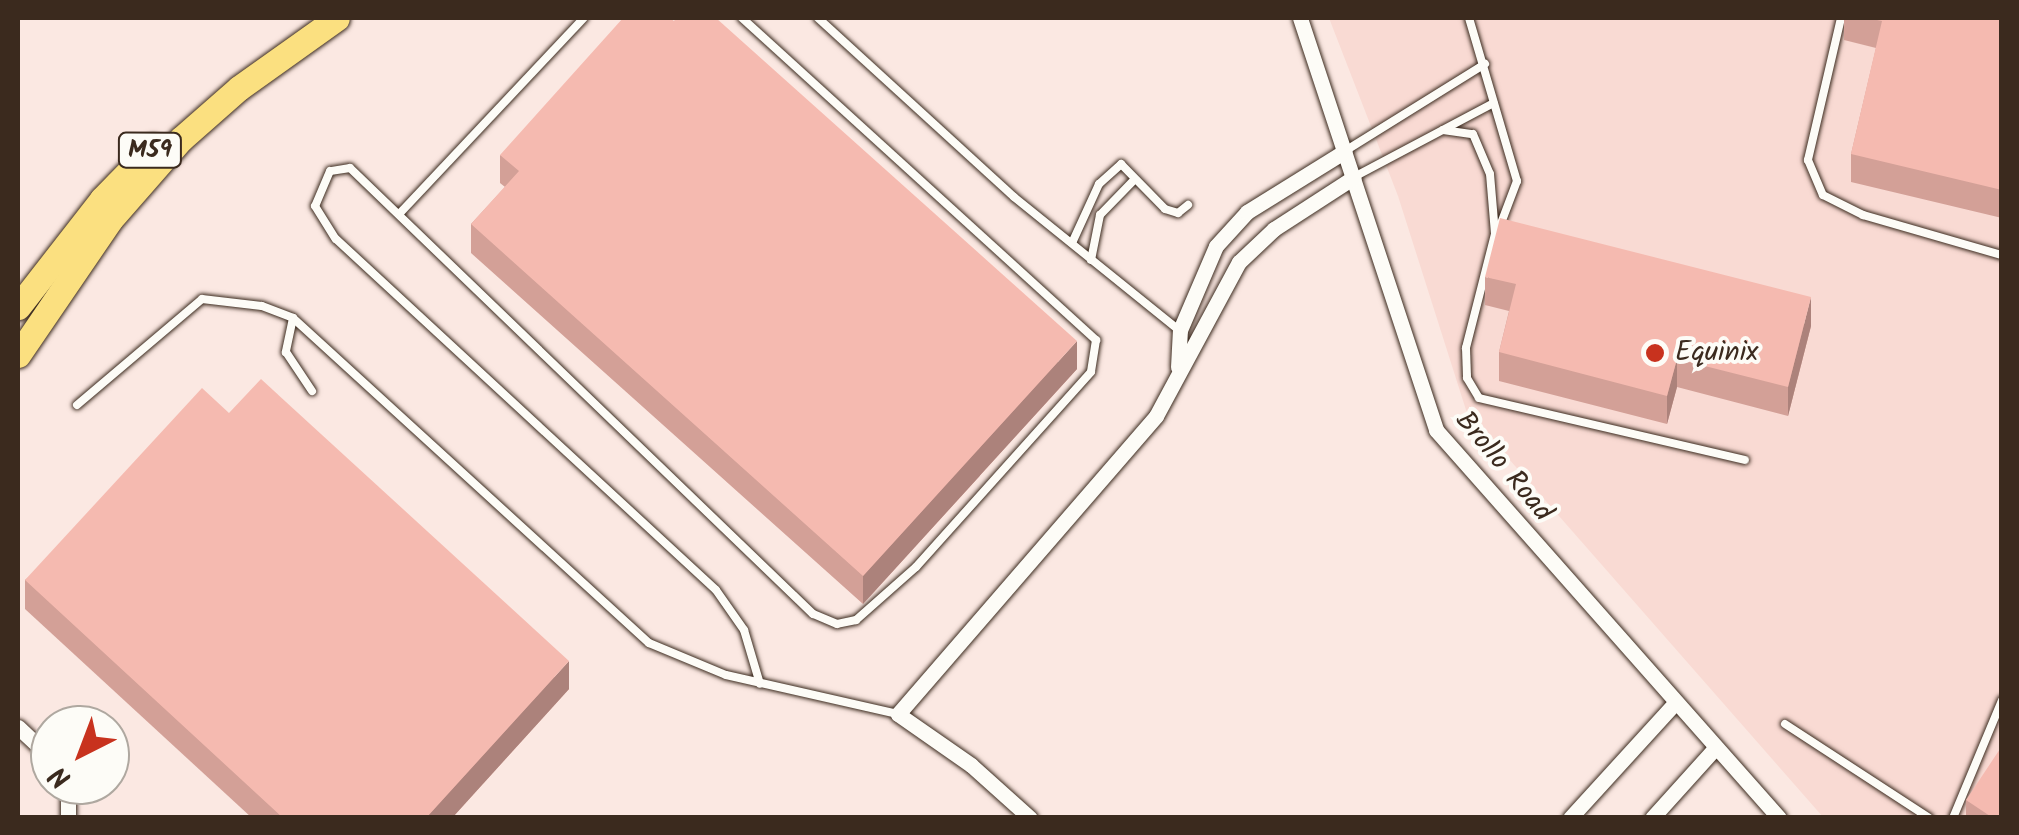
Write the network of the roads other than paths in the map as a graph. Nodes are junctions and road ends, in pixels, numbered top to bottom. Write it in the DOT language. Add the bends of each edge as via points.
graph roads {
  1 [pos="308,18"];
  2 [pos="336,18"];
  3 [pos="584,18"];
  4 [pos="742,18"];
  5 [pos="818,18"];
  6 [pos="1300,18"];
  7 [pos="1468,18"];
  8 [pos="1840,18"];
  9 [pos="1485,64"];
  10 [pos="1494,103"];
  11 [pos="1443,130"];
  12 [pos="1344,152"];
  13 [pos="1354,177"];
  14 [pos="1136,179"];
  15 [pos="1188,205"];
  16 [pos="400,213"];
  17 [pos="1495,234"];
  18 [pos="1072,244"];
  19 [pos="2002,255"];
  20 [pos="1091,260"];
  21 [pos="18,307"];
  22 [pos="293,318"];
  23 [pos="1180,330"];
  24 [pos="1200,342"];
  25 [pos="18,355"];
  26 [pos="1178,367"];
  27 [pos="312,391"];
  28 [pos="76,406"];
  29 [pos="1745,460"];
  30 [pos="760,684"];
  31 [pos="2002,700"];
  32 [pos="1676,702"];
  33 [pos="898,714"];
  34 [pos="1785,724"];
  35 [pos="1715,748"];
  36 [pos="1023,815"];
  37 [pos="1570,818"];
  38 [pos="1652,818"];
  39 [pos="1779,818"];
  40 [pos="1929,818"];
  41 [pos="1953,818"];
  1 -- 21 [label="main road, M59" via="181,118 102,199"];
  2 -- 25 [label="main road, M59" via="181,139 110,220"];
  3 -- 16 [label="lane"];
  4 -- 16 [label="lane" via="1096,340 1092,372 866,615 837,624 813,614"];
  5 -- 18 [label="lane"];
  6 -- 12 [label="street, Brollo Road"];
  7 -- 9 [label="lane"];
  8 -- 19 [label="lane" via="1808,160 1823,196 1862,216"];
  9 -- 10 [label="lane"];
  9 -- 12 [label="lane"];
  10 -- 11 [label="lane"];
  10 -- 17 [label="lane" via="1517,181 1509,215"];
  11 -- 13 [label="lane"];
  11 -- 17 [label="lane" via="1473,134 1484,148"];
  12 -- 13 [label="street, Brollo Road"];
  12 -- 23 [label="street" via="1234,224 1200,272"];
  13 -- 24 [label="street" via="1255,243 1229,277"];
  13 -- 32 [label="street, Brollo Road" via="1436,430"];
  14 -- 15 [label="lane" via="1166,209 1178,212"];
  14 -- 18 [label="lane" via="1121,164 1100,184"];
  14 -- 20 [label="lane" via="1100,215"];
  16 -- 30 [label="lane" via="350,168 330,171 315,198 317,216 336,238 716,590 744,630"];
  17 -- 29 [label="lane" via="1466,348 1467,378 1480,398"];
  18 -- 20 [label="lane"];
  20 -- 23 [label="lane"];
  22 -- 27 [label="lane" via="286,352"];
  22 -- 28 [label="lane" via="262,306 202,299"];
  22 -- 30 [label="lane" via="648,643"];
  23 -- 24 [label="lane"];
  23 -- 26 [label="street"];
  24 -- 26 [label="street"];
  26 -- 33 [label="street" via="1134,446 933,666"];
  30 -- 33 [label="lane"];
  31 -- 41 [label="lane"];
  32 -- 35 [label="street, Brollo Road"];
  32 -- 37 [label="street"];
  33 -- 36 [label="street"];
  34 -- 40 [label="lane"];
  35 -- 38 [label="street"];
  35 -- 39 [label="street, Brollo Road"];
}
